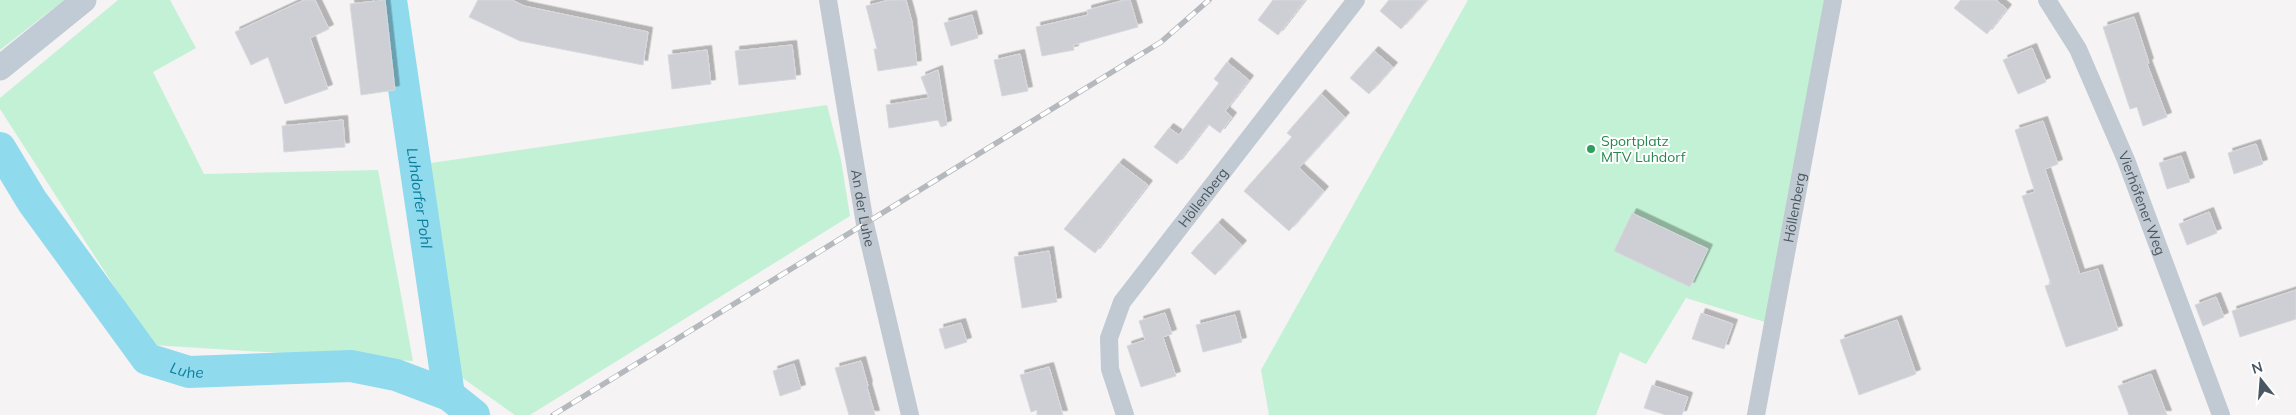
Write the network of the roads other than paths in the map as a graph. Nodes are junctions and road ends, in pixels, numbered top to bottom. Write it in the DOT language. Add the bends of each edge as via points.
graph roads {
  1 [pos="84,0"];
  2 [pos="828,0"];
  3 [pos="1356,0"];
  4 [pos="1833,0"];
  5 [pos="2047,0"];
  6 [pos="4,65"];
  7 [pos="910,415"];
  8 [pos="1125,415"];
  9 [pos="1756,415"];
  10 [pos="2221,415"];
  1 -- 6 [label="main road"];
  2 -- 7 [label="street, An der Luhe" via="865,224"];
  3 -- 8 [label="street, Höllenberg" via="1122,302 1109,338 1110,369"];
  4 -- 9 [label="street, Höllenberg"];
  5 -- 10 [label="street, Vierhöfener Weg" via="2078,49 2126,160"];
}
